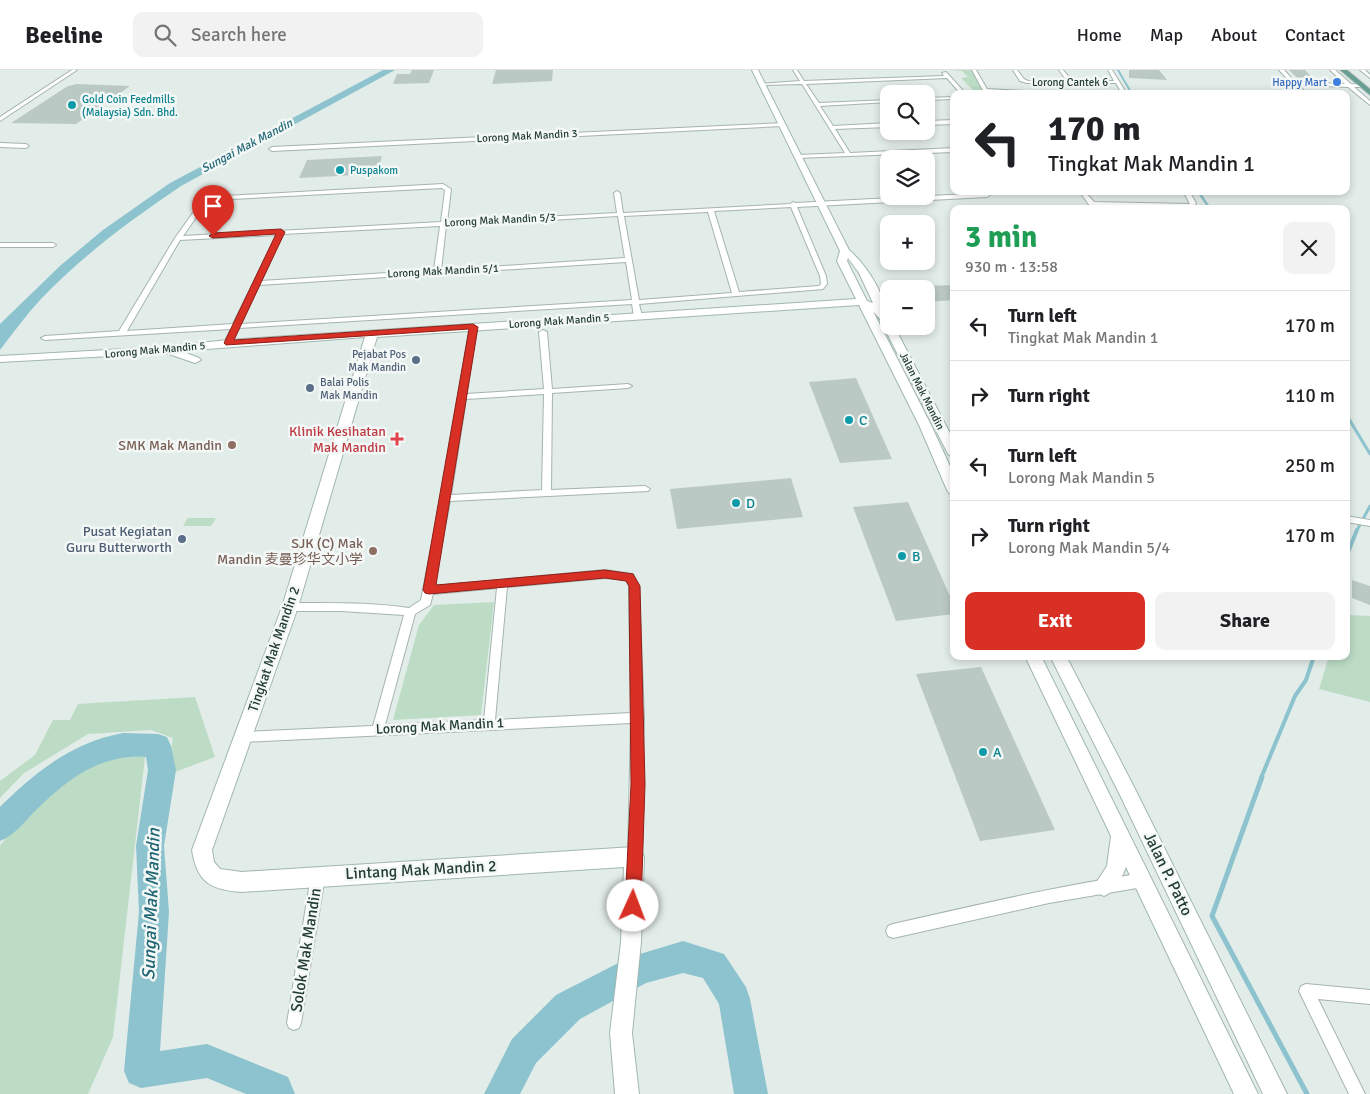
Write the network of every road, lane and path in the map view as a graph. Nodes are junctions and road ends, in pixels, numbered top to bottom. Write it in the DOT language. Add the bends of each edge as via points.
graph roads {
  1 [pos="75,70"];
  2 [pos="755,70"];
  3 [pos="795,70"];
  4 [pos="941,70"];
  5 [pos="974,70"];
  6 [pos="1015,70"];
  7 [pos="1062,70"];
  8 [pos="1110,70"];
  9 [pos="1281,70"];
  10 [pos="1332,70"];
  11 [pos="1342,70"];
  12 [pos="1352,70"];
  13 [pos="1363,71"];
  14 [pos="947,76"];
  15 [pos="1370,77"];
  16 [pos="1070,82"];
  17 [pos="1118,82"];
  18 [pos="803,83"];
  19 [pos="1294,83"];
  20 [pos="762,84"];
  21 [pos="1370,85"];
  22 [pos="1350,86"];
  23 [pos="1362,86"];
  24 [pos="960,90"];
  25 [pos="986,90"];
  26 [pos="1073,90"];
  27 [pos="1123,90"];
  28 [pos="1301,90"];
  29 [pos="1370,93"];
  30 [pos="950,98"];
  31 [pos="935,99"];
  32 [pos="880,101"];
  33 [pos="1370,104"];
  34 [pos="816,105"];
  35 [pos="0,120"];
  36 [pos="950,122"];
  37 [pos="935,123"];
  38 [pos="782,124"];
  39 [pos="880,125"];
  40 [pos="833,128"];
  41 [pos="0,145"];
  42 [pos="26,146"];
  43 [pos="272,149"];
  44 [pos="950,150"];
  45 [pos="850,155"];
  46 [pos="798,157"];
  47 [pos="617,193"];
  48 [pos="987,195"];
  49 [pos="1085,195"];
  50 [pos="821,203"];
  51 [pos="793,204"];
  52 [pos="1093,205"];
  53 [pos="710,209"];
  54 [pos="620,214"];
  55 [pos="445,223"];
  56 [pos="281,232"];
  57 [pos="179,238"];
  58 [pos="53,245"];
  59 [pos="0,246"];
  60 [pos="845,251"];
  61 [pos="628,260"];
  62 [pos="437,272"];
  63 [pos="258,283"];
  64 [pos="870,287"];
  65 [pos="855,288"];
  66 [pos="736,294"];
  67 [pos="636,302"];
  68 [pos="861,302"];
  69 [pos="817,304"];
  70 [pos="880,308"];
  71 [pos="880,312"];
  72 [pos="638,316"];
  73 [pos="870,319"];
  74 [pos="236,326"];
  75 [pos="473,327"];
  76 [pos="543,332"];
  77 [pos="122,333"];
  78 [pos="372,334"];
  79 [pos="894,335"];
  80 [pos="45,338"];
  81 [pos="228,343"];
  82 [pos="161,350"];
  83 [pos="3,359"];
  84 [pos="195,360"];
  85 [pos="628,386"];
  86 [pos="548,392"];
  87 [pos="462,398"];
  88 [pos="950,446"];
  89 [pos="950,481"];
  90 [pos="644,489"];
  91 [pos="546,493"];
  92 [pos="446,498"];
  93 [pos="1350,520"];
  94 [pos="1370,523"];
  95 [pos="502,583"];
  96 [pos="429,590"];
  97 [pos="290,607"];
  98 [pos="410,612"];
  99 [pos="1036,660"];
  100 [pos="1060,660"];
  101 [pos="638,718"];
  102 [pos="488,724"];
  103 [pos="378,729"];
  104 [pos="243,737"];
  105 [pos="1120,834"];
  106 [pos="634,857"];
  107 [pos="209,875"];
  108 [pos="318,876"];
  109 [pos="1143,880"];
  110 [pos="1104,886"];
  111 [pos="893,931"];
  112 [pos="1370,998"];
  113 [pos="294,1023"];
  114 [pos="627,1094"];
  115 [pos="1246,1094"];
  116 [pos="1275,1094"];
  117 [pos="1357,1094"];
  1 -- 35 [label="street"];
  2 -- 20 [label="street"];
  3 -- 18 [label="street"];
  4 -- 14 [label="street"];
  5 -- 25 [label="street"];
  6 -- 16 [label="street, Lorong Cantek 6" via="1024,81"];
  7 -- 16 [label="street"];
  8 -- 17 [label="street"];
  9 -- 19 [label="street"];
  10 -- 22 [label="street"];
  11 -- 23 [label="main road"];
  12 -- 21 [label="main road"];
  13 -- 15 [label="street"];
  14 -- 18 [label="street"];
  14 -- 24 [label="street"];
  16 -- 17 [label="street, Lorong Cantek 6"];
  16 -- 26 [label="street"];
  17 -- 27 [label="street"];
  18 -- 20 [label="street"];
  18 -- 34 [label="street"];
  19 -- 22 [label="street"];
  19 -- 28 [label="street"];
  20 -- 38 [label="street"];
  22 -- 23 [label="street"];
  22 -- 33 [label="street"];
  23 -- 29 [label="main road"];
  30 -- 31 [label="street"];
  32 -- 34 [label="street"];
  34 -- 40 [label="street"];
  36 -- 37 [label="street"];
  38 -- 43 [label="street, Lorong Mak Mandin 3"];
  38 -- 46 [label="street"];
  39 -- 40 [label="street"];
  40 -- 45 [label="street"];
  41 -- 42 [label="street"];
  44 -- 45 [label="street"];
  45 -- 46 [label="street"];
  46 -- 50 [label="street"];
  47 -- 54 [label="street"];
  48 -- 50 [label="street, Lorong Mak Mandin 5/3"];
  49 -- 52 [label="street"];
  50 -- 51 [label="street, Lorong Mak Mandin 5/3"];
  50 -- 60 [label="street"];
  51 -- 53 [label="street, Lorong Mak Mandin 5/3"];
  51 -- 66 [label="street" via="824,284 813,290"];
  53 -- 54 [label="street, Lorong Mak Mandin 5/3"];
  53 -- 66 [label="street"];
  54 -- 55 [label="street, Lorong Mak Mandin 5/3"];
  54 -- 61 [label="street"];
  55 -- 56 [label="street, Lorong Mak Mandin 5/3"];
  55 -- 57 [label="street" via="448,189 443,186 314,192 210,198 202,202"];
  55 -- 62 [label="street"];
  56 -- 57 [label="street, Lorong Mak Mandin 5/3"];
  56 -- 63 [label="street"];
  57 -- 77 [label="street"];
  58 -- 59 [label="street"];
  60 -- 64 [label="street, Jalan Mak Mandin" via="856,260"];
  60 -- 65 [label="street" via="842,261"];
  61 -- 62 [label="street, Lorong Mak Mandin 5/1"];
  61 -- 67 [label="street"];
  62 -- 63 [label="street, Lorong Mak Mandin 5/1"];
  63 -- 74 [label="street"];
  64 -- 68 [label="street" via="867,297"];
  64 -- 70 [label="street, Jalan Mak Mandin"];
  65 -- 68 [label="street"];
  65 -- 69 [label="street" via="849,297"];
  66 -- 67 [label="street"];
  67 -- 72 [label="street"];
  67 -- 74 [label="street"];
  68 -- 69 [label="street, Lorong Mak Mandin 5"];
  68 -- 71 [label="street"];
  68 -- 73 [label="street, Jalan Mak Mandin"];
  69 -- 72 [label="street, Lorong Mak Mandin 5"];
  69 -- 73 [label="street" via="854,308"];
  72 -- 75 [label="street, Lorong Mak Mandin 5"];
  73 -- 89 [label="street, Jalan Mak Mandin"];
  74 -- 77 [label="street"];
  74 -- 81 [label="street"];
  75 -- 78 [label="street, Lorong Mak Mandin 5"];
  75 -- 87 [label="street"];
  76 -- 86 [label="street"];
  77 -- 80 [label="street"];
  78 -- 81 [label="street, Lorong Mak Mandin 5"];
  78 -- 97 [label="street, Tingkat Mak Mandin 2"];
  79 -- 88 [label="street, Jalan Mak Mandin"];
  81 -- 82 [label="street, Lorong Mak Mandin 5"];
  82 -- 83 [label="street, Lorong Mak Mandin 5"];
  82 -- 84 [label="street"];
  85 -- 86 [label="street"];
  86 -- 87 [label="street"];
  86 -- 91 [label="street"];
  87 -- 92 [label="street"];
  90 -- 91 [label="street"];
  91 -- 92 [label="street"];
  92 -- 96 [label="street"];
  93 -- 94 [label="street"];
  95 -- 96 [label="street"];
  95 -- 101 [label="street" via="605,574 629,578 634,586"];
  95 -- 102 [label="street"];
  96 -- 98 [label="street" via="426,602"];
  97 -- 98 [label="street" via="390,608"];
  97 -- 104 [label="street, Tingkat Mak Mandin 2"];
  98 -- 103 [label="street"];
  99 -- 105 [label="street, Jalan P. Patto"];
  100 -- 116 [label="street, Jalan P. Patto"];
  101 -- 102 [label="street, Lorong Mak Mandin 1"];
  101 -- 106 [label="street"];
  102 -- 103 [label="street, Lorong Mak Mandin 1"];
  103 -- 104 [label="street, Lorong Mak Mandin 1"];
  104 -- 107 [label="street, Tingkat Mak Mandin 2" via="202,850"];
  105 -- 109 [label="street, Jalan P. Patto"];
  105 -- 110 [label="street" via="1115,874"];
  106 -- 108 [label="street, Lintang Mak Mandin 2"];
  106 -- 114 [label="street" via="631,942 622,1033"];
  107 -- 108 [label="street, Lintang Mak Mandin 2" via="224,882"];
  108 -- 113 [label="street, Solok Mak Mandin"];
  109 -- 110 [label="street"];
  109 -- 115 [label="street, Jalan P. Patto"];
  110 -- 111 [label="street"];
  112 -- 117 [label="street" via="1306,991"];
}
